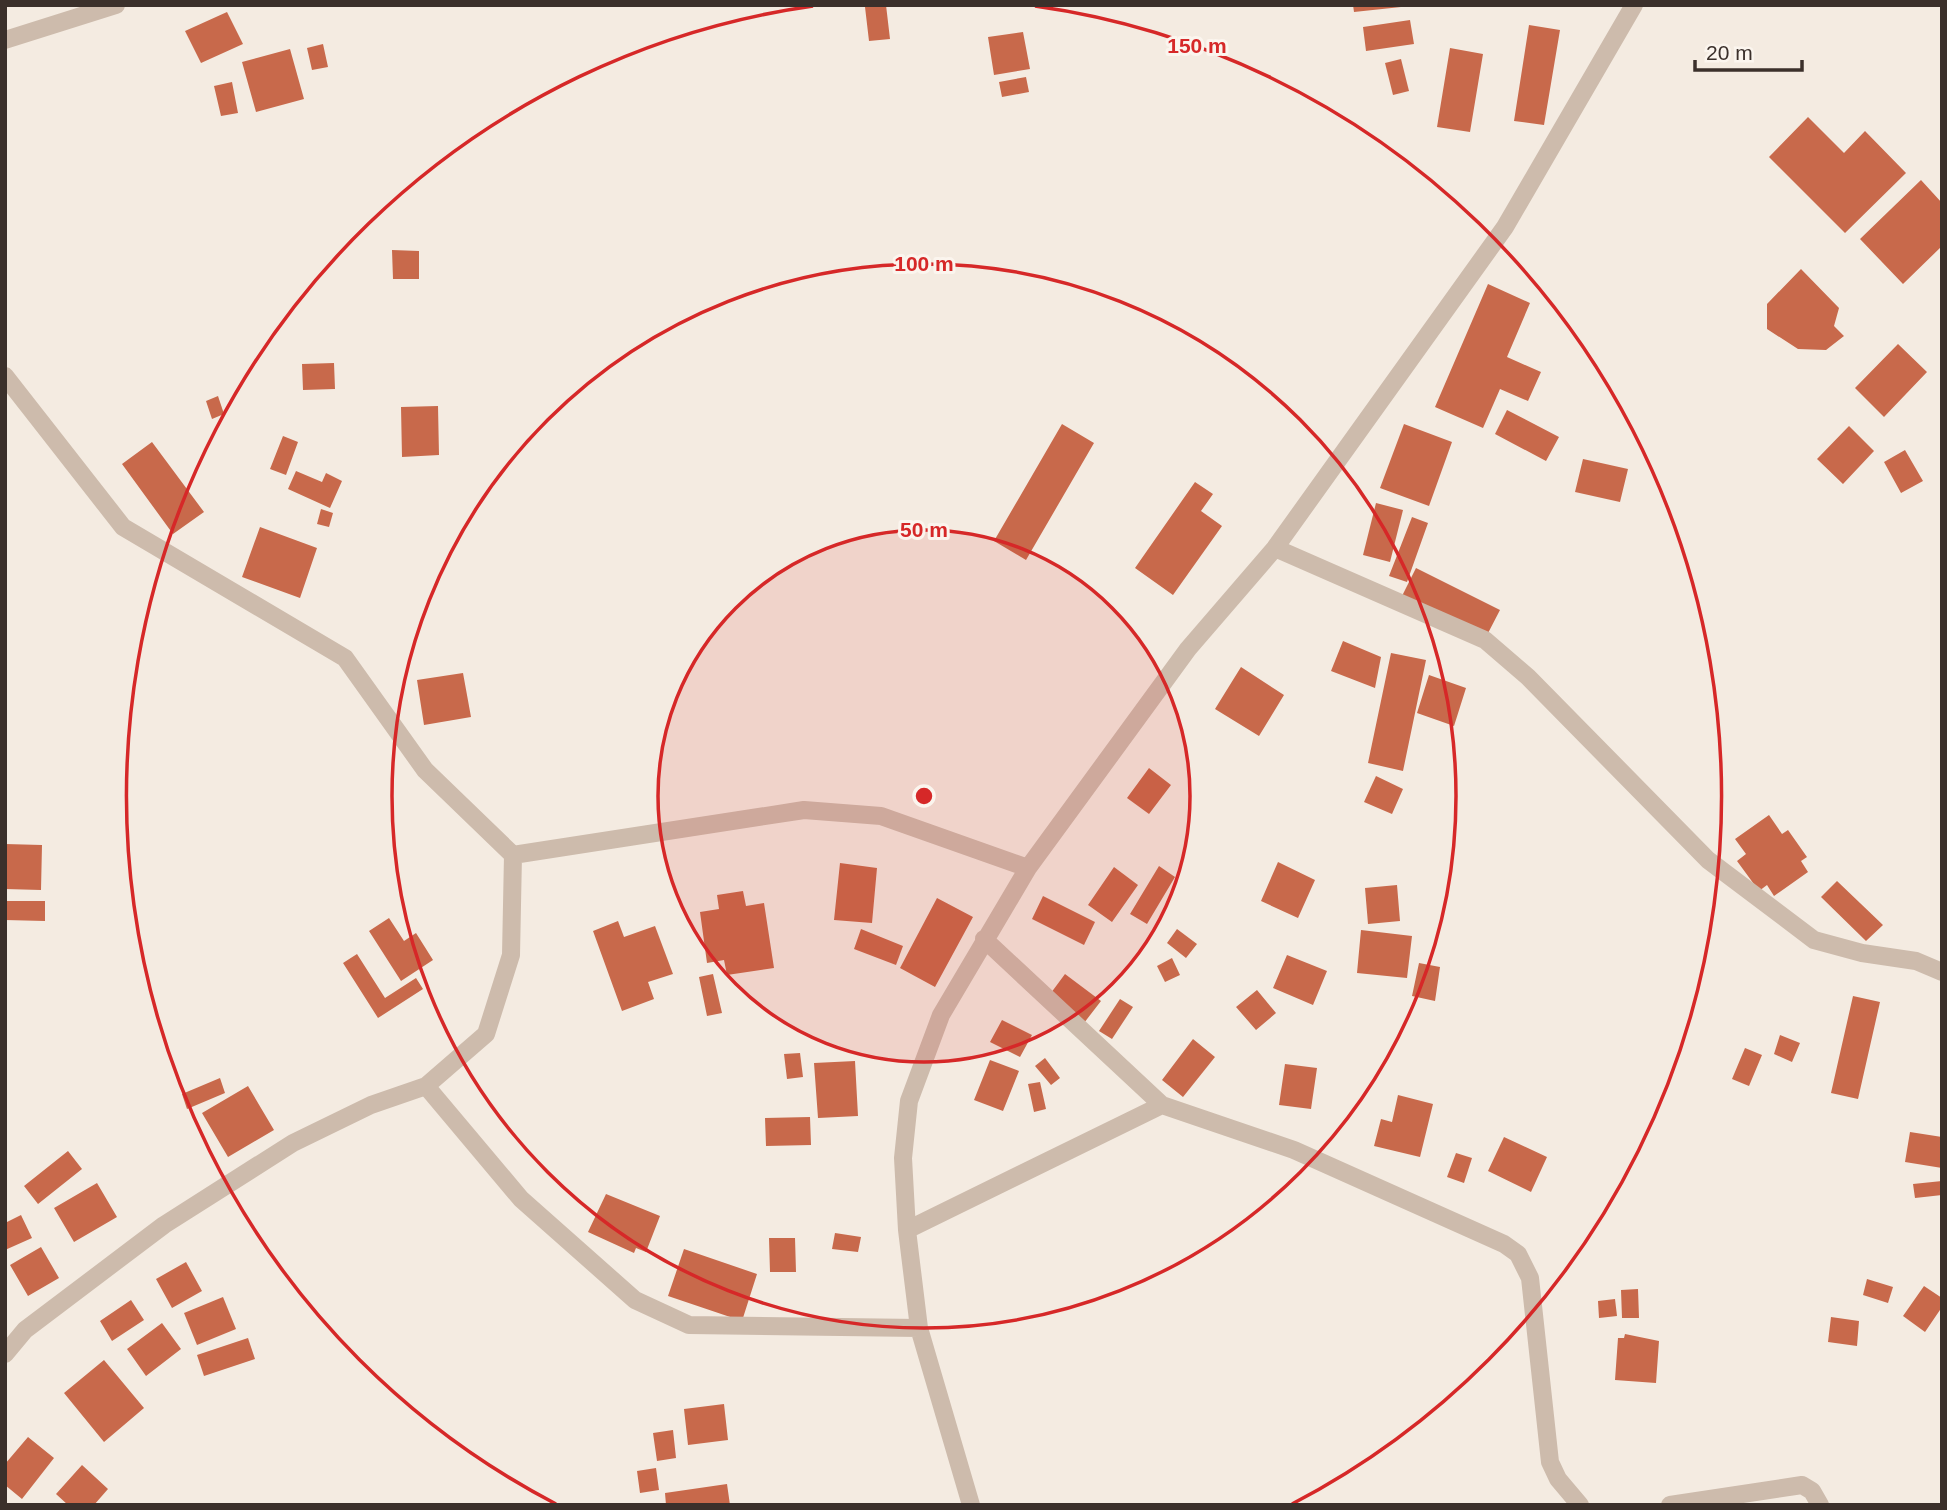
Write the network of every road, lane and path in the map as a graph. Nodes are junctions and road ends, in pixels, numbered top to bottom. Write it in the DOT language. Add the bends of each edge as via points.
graph roads {
  1 [pos="116,5"];
  2 [pos="1634,5"];
  3 [pos="5,40"];
  4 [pos="5,376"];
  5 [pos="1275,548"];
  6 [pos="513,855"];
  7 [pos="1028,868"];
  8 [pos="984,939"];
  9 [pos="1942,972"];
  10 [pos="426,1086"];
  11 [pos="1162,1105"];
  12 [pos="907,1230"];
  13 [pos="919,1328"];
  14 [pos="5,1354"];
  15 [pos="971,1505"];
  16 [pos="1580,1505"];
  17 [pos="1670,1505"];
  18 [pos="1820,1505"];
  1 -- 3 [label="street"];
  2 -- 5 [label="street" via="1505,227"];
  4 -- 6 [label="street" via="124,527 345,658 425,770"];
  5 -- 7 [label="street" via="1188,649"];
  5 -- 9 [label="street" via="1485,640 1528,677 1708,860 1814,940 1916,961"];
  6 -- 7 [label="street" via="804,810 881,816"];
  6 -- 10 [label="street" via="511,955 486,1034"];
  7 -- 8 [label="street"];
  8 -- 11 [label="street"];
  8 -- 12 [label="street" via="941,1015 909,1101 903,1158"];
  10 -- 13 [label="street" via="521,1199 635,1300 689,1325"];
  10 -- 14 [label="street" via="371,1105 293,1143 164,1226 25,1330"];
  11 -- 12 [label="street"];
  11 -- 16 [label="street" via="1294,1150 1518,1254 1530,1278 1550,1462"];
  12 -- 13 [label="street"];
  13 -- 15 [label="street"];
  17 -- 18 [label="street" via="1802,1485"];
}
